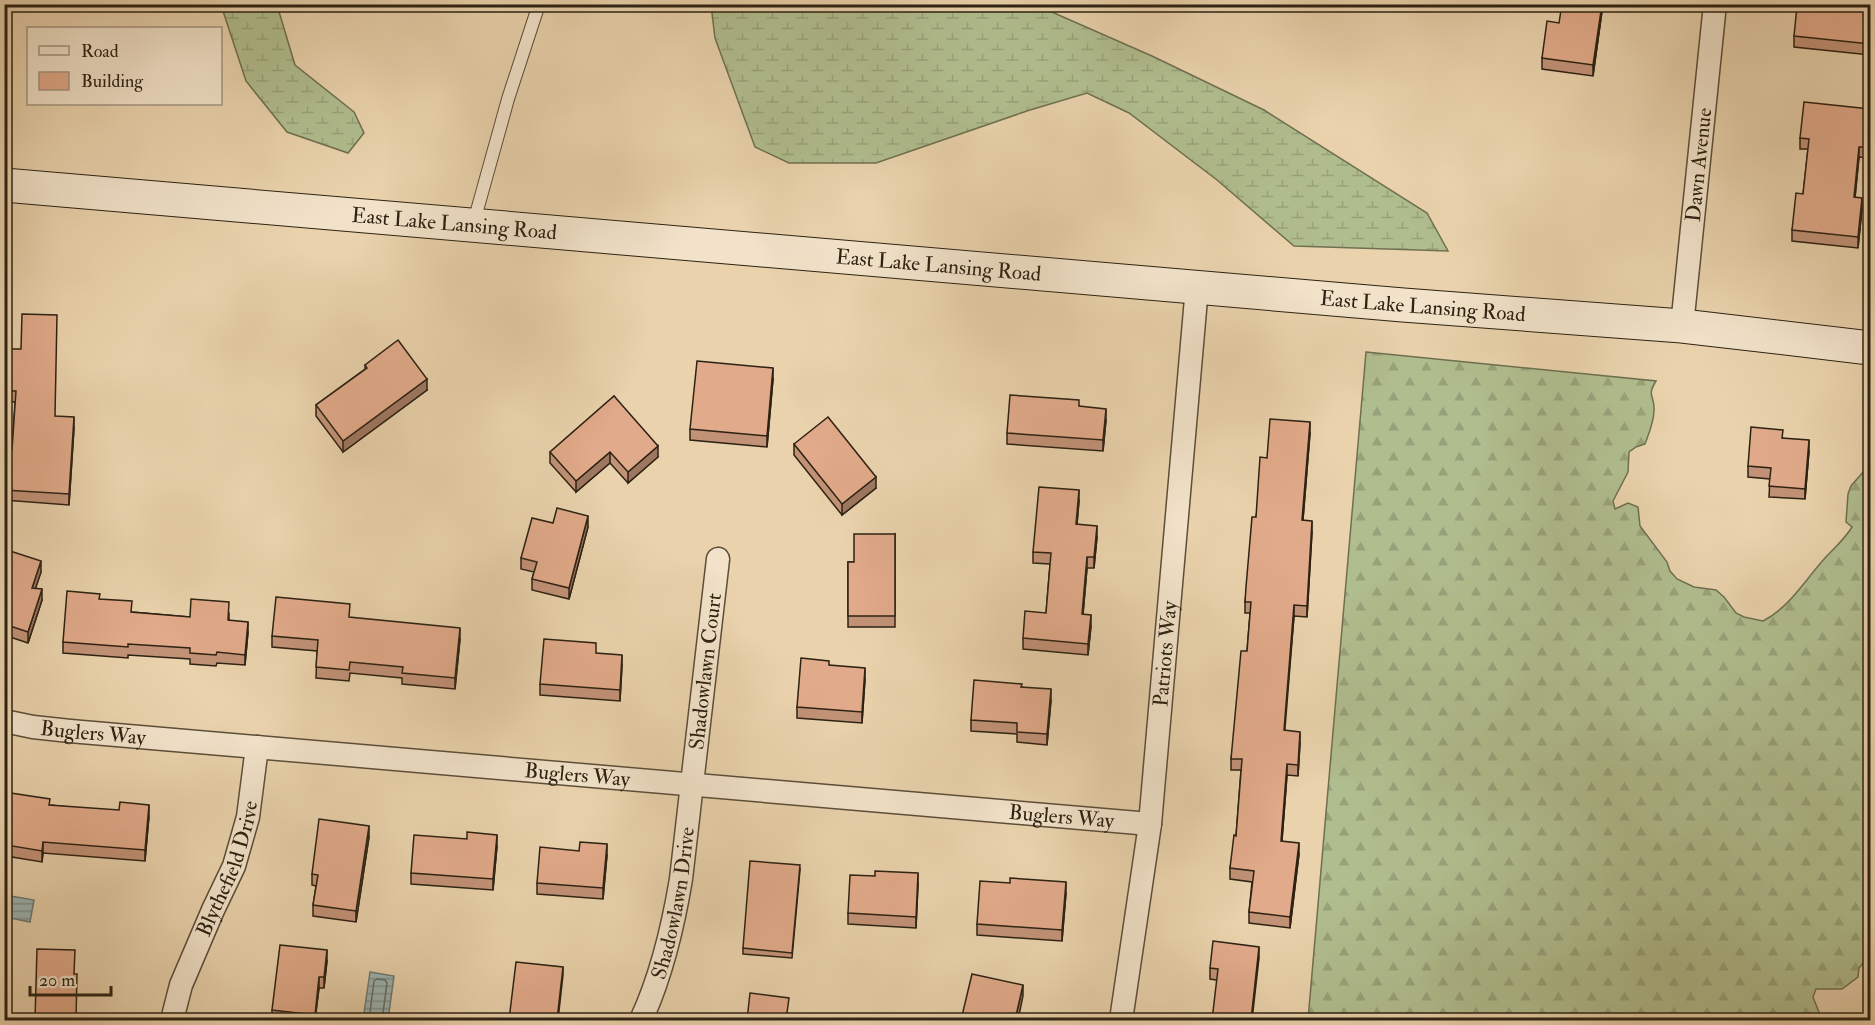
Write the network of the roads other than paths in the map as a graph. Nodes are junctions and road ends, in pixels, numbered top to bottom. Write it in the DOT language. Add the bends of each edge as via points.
graph roads {
  1 [pos="539,4"];
  2 [pos="1715,4"];
  3 [pos="4,185"];
  4 [pos="473,225"];
  5 [pos="1197,287"];
  6 [pos="1682,326"];
  7 [pos="1870,348"];
  8 [pos="718,559"];
  9 [pos="4,721"];
  10 [pos="257,747"];
  11 [pos="692,784"];
  12 [pos="1150,824"];
  13 [pos="172,1020"];
  14 [pos="641,1020"];
  15 [pos="1121,1020"];
  1 -- 4 [label="lane"];
  2 -- 6 [label="street, Dawn Avenue"];
  3 -- 4 [label="main road, East Lake Lansing Road"];
  4 -- 5 [label="main road, East Lake Lansing Road"];
  5 -- 6 [label="main road, East Lake Lansing Road"];
  5 -- 12 [label="street, Patriots Way"];
  6 -- 7 [label="main road, East Lake Lansing Road"];
  8 -- 11 [label="street, Shadowlawn Court"];
  9 -- 10 [label="street, Buglers Way" via="33,727"];
  10 -- 11 [label="street, Buglers Way"];
  10 -- 13 [label="street, Blythefield Drive" via="248,817 234,866 181,985"];
  11 -- 12 [label="street, Buglers Way"];
  11 -- 14 [label="street, Shadowlawn Drive" via="672,930"];
  12 -- 15 [label="street, Patriots Way"];
}
